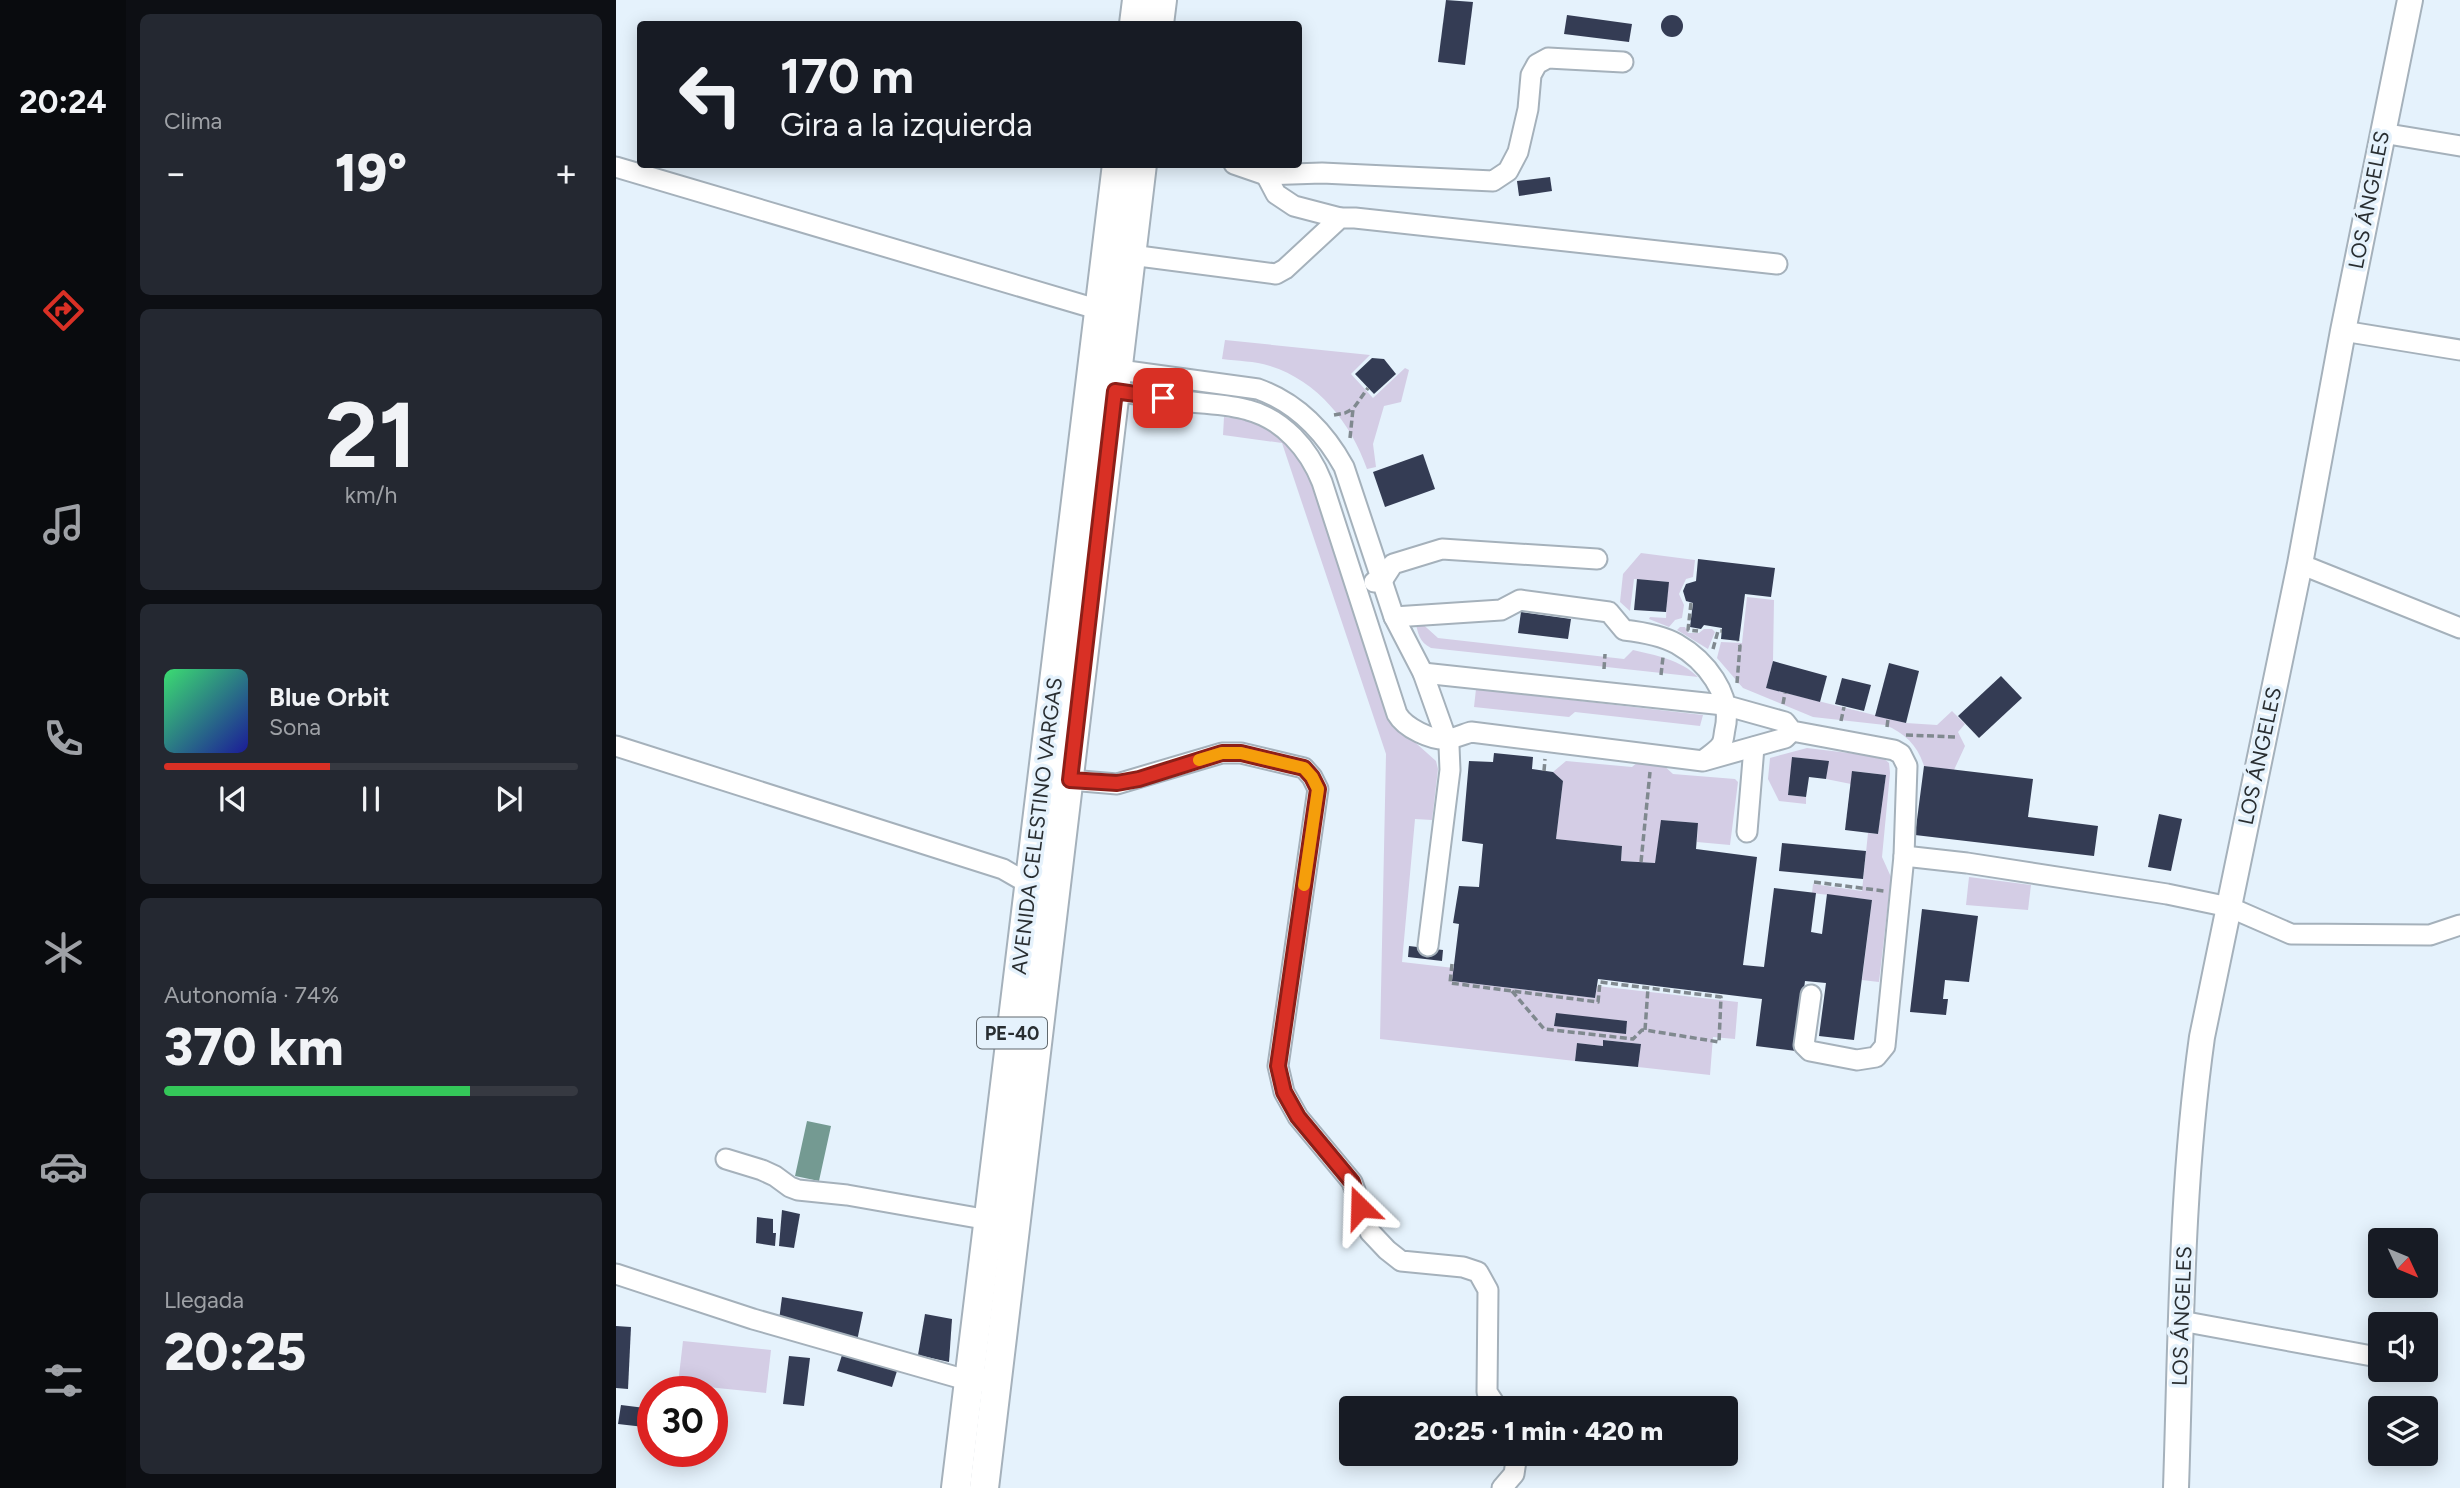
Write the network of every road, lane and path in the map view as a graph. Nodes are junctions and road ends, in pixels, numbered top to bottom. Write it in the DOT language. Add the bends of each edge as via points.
graph roads {
  1 [pos="1136,0"];
  2 [pos="1162,0"];
  3 [pos="2391,0"];
  4 [pos="2410,0"];
  5 [pos="1134,21"];
  6 [pos="1159,21"];
  7 [pos="2402,31"];
  8 [pos="1623,62"];
  9 [pos="2382,133"];
  10 [pos="2460,146"];
  11 [pos="616,167"];
  12 [pos="1117,168"];
  13 [pos="1142,168"];
  14 [pos="1246,168"];
  15 [pos="1266,175"];
  16 [pos="1340,218"];
  17 [pos="1132,255"];
  18 [pos="1777,264"];
  19 [pos="1100,310"];
  20 [pos="2343,331"];
  21 [pos="2460,350"];
  22 [pos="1104,379"];
  23 [pos="1368,388"];
  24 [pos="1353,409"];
  25 [pos="1334,415"];
  26 [pos="1350,438"];
  27 [pos="1597,559"];
  28 [pos="2300,564"];
  29 [pos="1081,580"];
  30 [pos="1382,581"];
  31 [pos="1355,583"];
  32 [pos="1691,603"];
  33 [pos="1394,617"];
  34 [pos="2460,628"];
  35 [pos="1698,631"];
  36 [pos="1722,631"];
  37 [pos="1738,641"];
  38 [pos="1605,654"];
  39 [pos="1663,655"];
  40 [pos="1710,655"];
  41 [pos="1604,669"];
  42 [pos="1423,673"];
  43 [pos="1661,676"];
  44 [pos="1736,685"];
  45 [pos="1785,693"];
  46 [pos="1724,705"];
  47 [pos="1783,706"];
  48 [pos="1844,706"];
  49 [pos="1888,719"];
  50 [pos="1841,721"];
  51 [pos="1887,727"];
  52 [pos="1792,731"];
  53 [pos="1899,735"];
  54 [pos="1956,737"];
  55 [pos="1446,740"];
  56 [pos="616,746"];
  57 [pos="1754,747"];
  58 [pos="1652,760"];
  59 [pos="1703,761"];
  60 [pos="1070,780"];
  61 [pos="1747,832"];
  62 [pos="1904,856"];
  63 [pos="1640,862"];
  64 [pos="1814,882"];
  65 [pos="1041,886"];
  66 [pos="1893,893"];
  67 [pos="2229,906"];
  68 [pos="2460,925"];
  69 [pos="1428,946"];
  70 [pos="1452,964"];
  71 [pos="1648,988"];
  72 [pos="1511,991"];
  73 [pos="1811,995"];
  74 [pos="1645,1030"];
  75 [pos="726,1159"];
  76 [pos="1006,1192"];
  77 [pos="989,1220"];
  78 [pos="616,1274"];
  79 [pos="2181,1321"];
  80 [pos="2368,1355"];
  81 [pos="984,1382"];
  82 [pos="1490,1396"];
  83 [pos="1515,1466"];
  84 [pos="956,1488"];
  85 [pos="984,1488"];
  86 [pos="1502,1488"];
  87 [pos="2176,1488"];
  1 -- 5 [label="highway"];
  2 -- 6 [label="highway"];
  3 -- 7 [label="main road"];
  4 -- 7 [label="main road, LOS ÁNGELES"];
  7 -- 9 [label="main road, LOS ÁNGELES"];
  8 -- 15 [label="street" via="1548,58 1537,64 1531,75 1518,152 1508,171 1493,181"];
  9 -- 10 [label="street"];
  9 -- 20 [label="main road, LOS ÁNGELES"];
  11 -- 19 [label="street"];
  12 -- 19 [label="highway, AVENIDA CELESTINO VARGAS / PE-40"];
  13 -- 17 [label="highway, AVENIDA CELESTINO VARGAS / PE-40"];
  14 -- 15 [label="street"];
  15 -- 16 [label="street" via="1276,194 1294,206"];
  16 -- 17 [label="street" via="1276,274"];
  16 -- 18 [label="street"];
  17 -- 22 [label="highway, AVENIDA CELESTINO VARGAS / PE-40"];
  19 -- 22 [label="highway, AVENIDA CELESTINO VARGAS / PE-40"];
  20 -- 21 [label="street"];
  20 -- 28 [label="main road, LOS ÁNGELES"];
  22 -- 29 [label="highway, AVENIDA CELESTINO VARGAS / PE-40" via="1090,391"];
  22 -- 30 [label="street" via="1258,389 1298,410 1333,446 1344,467"];
  22 -- 31 [label="street" via="1247,409 1290,434 1316,465"];
  23 -- 24 [label="path"];
  24 -- 25 [label="path"];
  24 -- 26 [label="path"];
  27 -- 30 [label="street" via="1442,549 1393,564"];
  28 -- 34 [label="street"];
  28 -- 67 [label="main road, LOS ÁNGELES"];
  29 -- 60 [label="highway, AVENIDA CELESTINO VARGAS / PE-40"];
  29 -- 65 [label="highway, AVENIDA CELESTINO VARGAS / PE-40"];
  30 -- 31 [label="street"];
  30 -- 33 [label="street"];
  31 -- 55 [label="street" via="1402,723"];
  32 -- 35 [label="path" via="1688,630"];
  33 -- 42 [label="street"];
  33 -- 46 [label="street" via="1501,610 1520,600 1609,612 1624,630 1674,642 1697,658 1712,675"];
  36 -- 40 [label="path" via="1718,631"];
  37 -- 44 [label="path"];
  38 -- 41 [label="path"];
  39 -- 43 [label="path"];
  42 -- 46 [label="street"];
  42 -- 55 [label="street"];
  45 -- 47 [label="path"];
  46 -- 52 [label="street" via="1786,722"];
  46 -- 59 [label="street" via="1727,719 1722,744"];
  48 -- 50 [label="path"];
  49 -- 51 [label="path"];
  52 -- 57 [label="street" via="1785,738"];
  52 -- 62 [label="street" via="1900,754 1908,766"];
  53 -- 54 [label="path"];
  55 -- 59 [label="street" via="1471,732"];
  55 -- 69 [label="street" via="1450,770"];
  56 -- 65 [label="street" via="1003,869"];
  57 -- 59 [label="street"];
  57 -- 61 [label="street"];
  58 -- 63 [label="path"];
  60 -- 65 [label="highway, AVENIDA CELESTINO VARGAS / PE-40"];
  60 -- 82 [label="street" via="1117,783 1222,753 1304,768 1312,777 1318,789 1278,1066 1284,1092 1298,1117 1352,1182 1370,1232 1387,1250 1401,1261 1478,1272 1488,1290"];
  62 -- 67 [label="street"];
  62 -- 73 [label="street" via="1885,1046 1876,1057 1857,1060 1810,1051 1804,1045"];
  64 -- 66 [label="path"];
  65 -- 76 [label="highway, AVENIDA CELESTINO VARGAS / PE-40"];
  67 -- 68 [label="street" via="2291,934 2430,934"];
  67 -- 79 [label="main road, LOS ÁNGELES" via="2194,1092"];
  70 -- 72 [label="path" via="1450,983"];
  71 -- 72 [label="path" via="1600,982 1598,1002"];
  71 -- 74 [label="path"];
  71 -- 74 [label="path" via="1721,997 1719,1042"];
  72 -- 74 [label="path" via="1544,1029 1633,1039"];
  75 -- 77 [label="street" via="762,1170 798,1190"];
  76 -- 77 [label="highway, AVENIDA CELESTINO VARGAS / PE-40"];
  76 -- 81 [label="highway, AVENIDA CELESTINO VARGAS / PE-40"];
  77 -- 81 [label="highway, AVENIDA CELESTINO VARGAS / PE-40"];
  78 -- 81 [label="street" via="753,1319"];
  79 -- 80 [label="street"];
  79 -- 87 [label="main road, LOS ÁNGELES"];
  81 -- 84 [label="highway, AVENIDA CELESTINO VARGAS / PE-40"];
  81 -- 85 [label="highway, AVENIDA CELESTINO VARGAS / PE-40"];
  83 -- 86 [label="street"];
}
